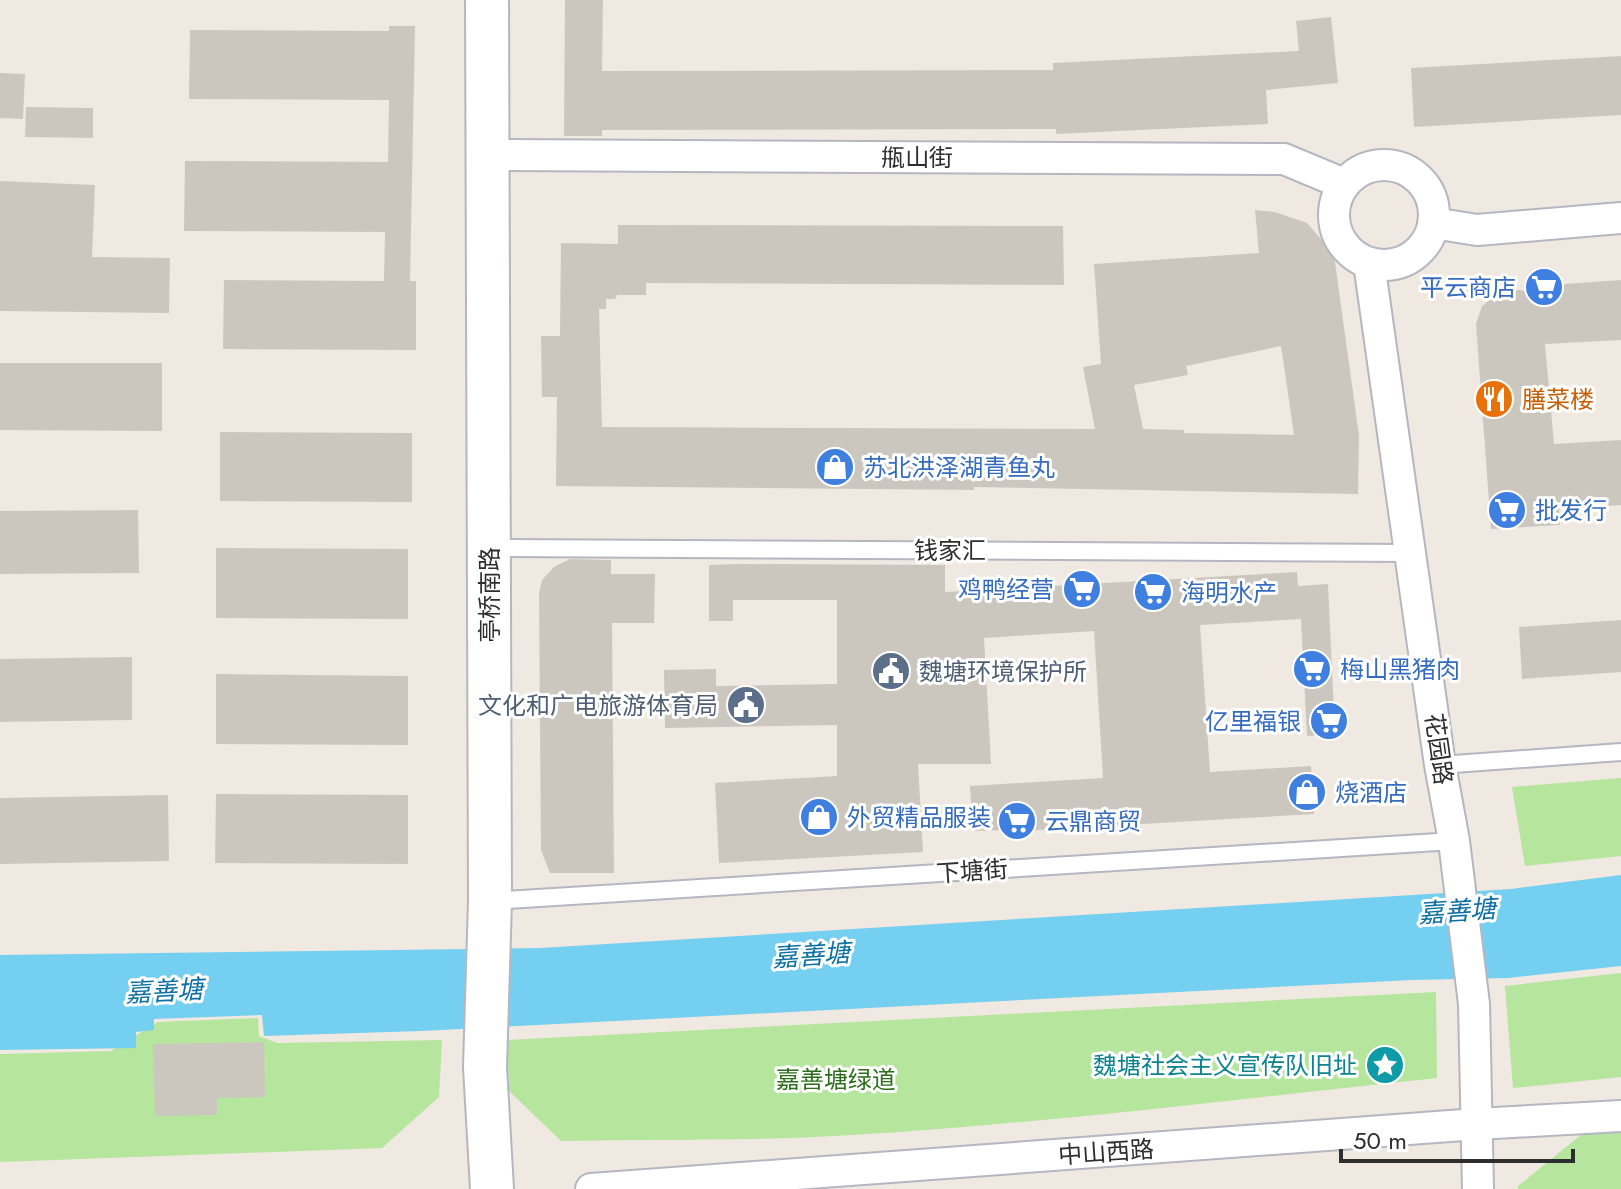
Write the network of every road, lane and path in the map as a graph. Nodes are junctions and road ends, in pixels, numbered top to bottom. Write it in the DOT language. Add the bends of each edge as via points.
graph roads {
  1 [pos="487,0"];
  2 [pos="486,155"];
  3 [pos="1344,184"];
  4 [pos="1621,218"];
  5 [pos="1433,223"];
  6 [pos="1369,263"];
  7 [pos="488,548"];
  8 [pos="1412,553"];
  9 [pos="1621,752"];
  10 [pos="1440,765"];
  11 [pos="1454,841"];
  12 [pos="490,901"];
  13 [pos="1621,1116"];
  14 [pos="1477,1124"];
  15 [pos="492,1189"];
  16 [pos="591,1189"];
  17 [pos="1478,1189"];
  1 -- 2 [label="street, 亭桥南路"];
  2 -- 3 [label="street, 甁山街" via="1284,159"];
  2 -- 7 [label="street, 亭桥南路"];
  3 -- 5 [label="street" via="1371,166 1403,168 1428,190"];
  3 -- 6 [label="street" via="1333,214 1336,230 1343,245"];
  4 -- 5 [label="street" via="1477,230"];
  5 -- 6 [label="street" via="1417,252 1386,265"];
  6 -- 8 [label="street, 花园路"];
  7 -- 8 [label="lane, 钱家汇"];
  7 -- 12 [label="street, 亭桥南路"];
  8 -- 10 [label="street, 花园路"];
  9 -- 10 [label="lane"];
  10 -- 11 [label="street, 花园路"];
  11 -- 12 [label="lane, 下塘街"];
  11 -- 14 [label="street, 花园路" via="1474,1004"];
  12 -- 15 [label="street, 亭桥南路" via="485,1067"];
  13 -- 14 [label="street, 中山西路"];
  14 -- 16 [label="street, 中山西路"];
  14 -- 17 [label="street, 花园路"];
}
